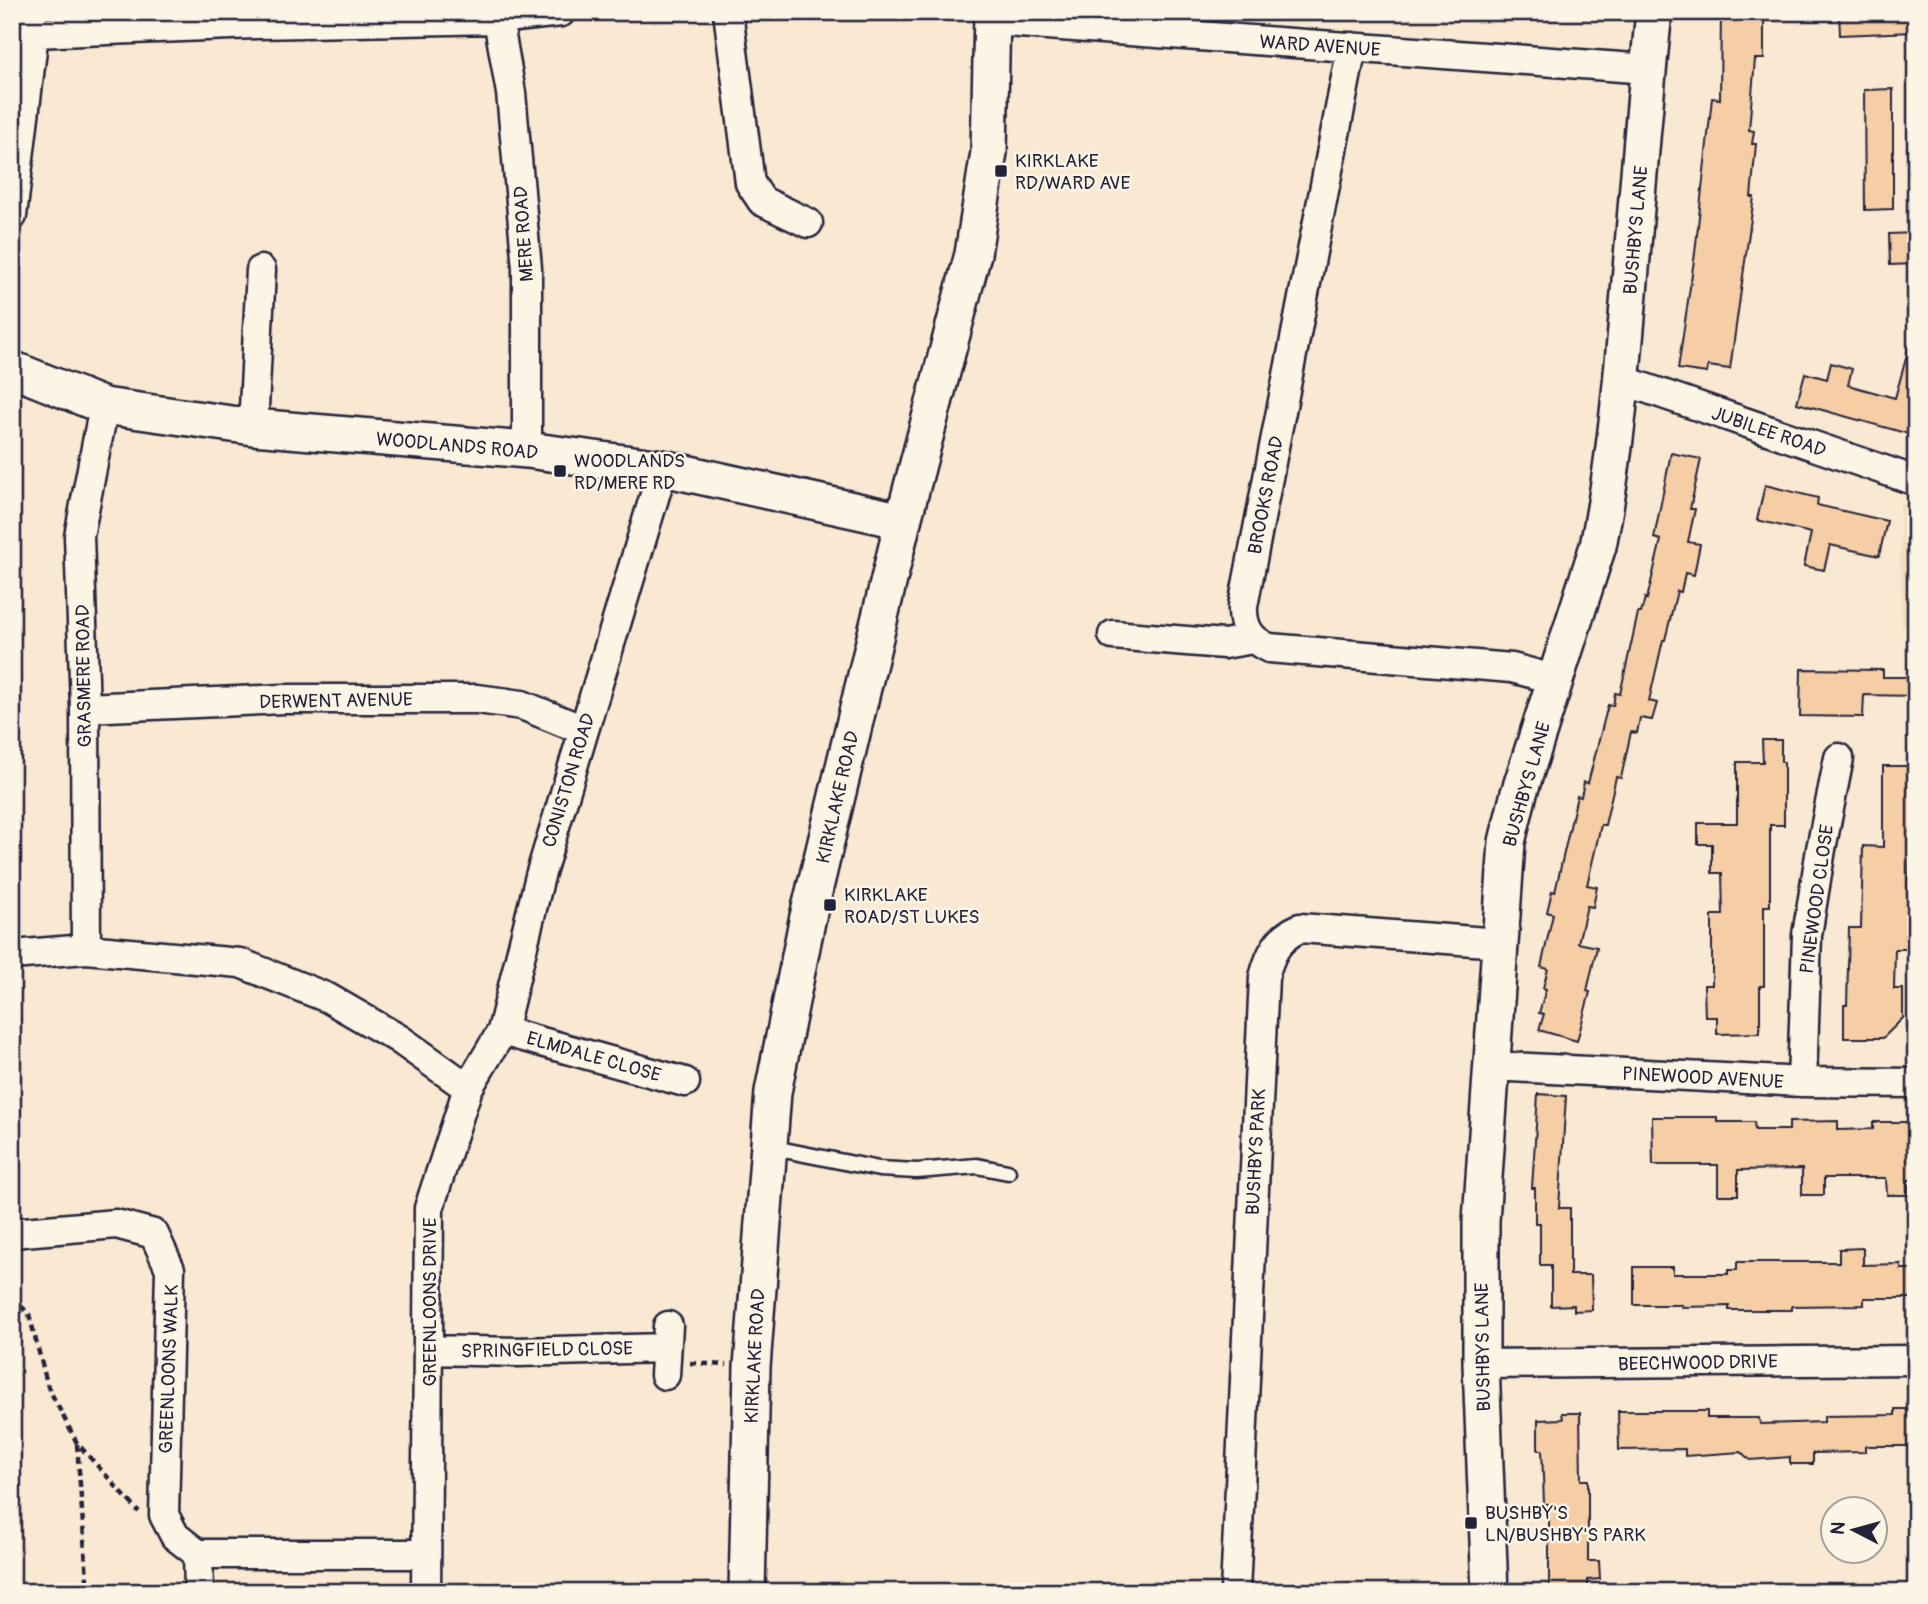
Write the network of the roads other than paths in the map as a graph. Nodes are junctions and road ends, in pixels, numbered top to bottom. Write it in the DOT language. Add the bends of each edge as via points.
graph roads {
  1 [pos="561,12"];
  2 [pos="728,12"];
  3 [pos="1654,12"];
  4 [pos="992,17"];
  5 [pos="256,18"];
  6 [pos="498,19"];
  7 [pos="32,23"];
  8 [pos="1224,25"];
  9 [pos="1352,47"];
  10 [pos="1648,69"];
  11 [pos="12,216"];
  12 [pos="808,223"];
  13 [pos="261,270"];
  14 [pos="12,369"];
  15 [pos="1622,380"];
  16 [pos="104,406"];
  17 [pos="253,427"];
  18 [pos="527,450"];
  19 [pos="663,468"];
  20 [pos="1916,481"];
  21 [pos="903,521"];
  22 [pos="1113,635"];
  23 [pos="1254,639"];
  24 [pos="1557,680"];
  25 [pos="85,708"];
  26 [pos="583,730"];
  27 [pos="1839,758"];
  28 [pos="1500,943"];
  29 [pos="86,949"];
  30 [pos="12,955"];
  31 [pos="502,1031"];
  32 [pos="1490,1066"];
  33 [pos="685,1082"];
  34 [pos="1802,1082"];
  35 [pos="1916,1083"];
  36 [pos="468,1088"];
  37 [pos="769,1147"];
  38 [pos="1008,1172"];
  39 [pos="12,1233"];
  40 [pos="429,1350"];
  41 [pos="666,1353"];
  42 [pos="1916,1360"];
  43 [pos="1481,1364"];
  44 [pos="198,1554"];
  45 [pos="425,1554"];
  46 [pos="199,1592"];
  47 [pos="426,1592"];
  48 [pos="747,1592"];
  49 [pos="1235,1592"];
  50 [pos="1490,1592"];
  1 -- 6 [label="street"];
  2 -- 12 [label="street" via="750,183 762,201"];
  3 -- 10 [label="street, BUSHBYS LANE"];
  4 -- 8 [label="street, WARD AVENUE"];
  4 -- 21 [label="street, KIRKLAKE ROAD" via="989,152 973,254"];
  5 -- 6 [label="street"];
  5 -- 7 [label="street"];
  6 -- 18 [label="street, MERE ROAD" via="512,93 527,268"];
  7 -- 11 [label="street"];
  8 -- 9 [label="street, WARD AVENUE"];
  9 -- 10 [label="street, WARD AVENUE"];
  9 -- 23 [label="street, BROOKS ROAD" via="1243,606 1244,624"];
  10 -- 15 [label="street, BUSHBYS LANE"];
  13 -- 17 [label="street"];
  14 -- 16 [label="street, WOODLANDS ROAD"];
  15 -- 20 [label="street, JUBILEE ROAD"];
  15 -- 24 [label="street, BUSHBYS LANE" via="1598,545"];
  16 -- 17 [label="street, WOODLANDS ROAD"];
  16 -- 25 [label="street, GRASMERE ROAD" via="79,536"];
  17 -- 18 [label="street, WOODLANDS ROAD"];
  18 -- 19 [label="street, WOODLANDS ROAD"];
  19 -- 21 [label="street, WOODLANDS ROAD"];
  19 -- 26 [label="street, CONISTON ROAD"];
  21 -- 37 [label="street, KIRKLAKE ROAD" via="807,922 774,1091"];
  22 -- 23 [label="street" via="1224,644"];
  23 -- 24 [label="street" via="1269,648 1512,668"];
  24 -- 28 [label="street, BUSHBYS LANE" via="1507,842"];
  25 -- 26 [label="street, DERWENT AVENUE" via="283,699 478,699 522,705"];
  25 -- 29 [label="street, GRASMERE ROAD"];
  26 -- 31 [label="street, CONISTON ROAD" via="540,876"];
  27 -- 34 [label="street, PINEWOOD CLOSE" via="1807,935"];
  28 -- 32 [label="street, BUSHBYS LANE"];
  28 -- 49 [label="street, BUSHBYS PARK" via="1300,928 1286,934 1271,953 1264,977"];
  29 -- 30 [label="street"];
  29 -- 36 [label="street" via="240,963 262,971 340,1005 399,1039"];
  31 -- 33 [label="street, ELMDALE CLOSE"];
  31 -- 36 [label="street, CONISTON ROAD"];
  32 -- 34 [label="street, PINEWOOD AVENUE"];
  32 -- 43 [label="street, BUSHBYS LANE" via="1481,1221"];
  34 -- 35 [label="street, PINEWOOD AVENUE"];
  36 -- 40 [label="street, GREENLOONS DRIVE" via="429,1208"];
  37 -- 38 [label="lane" via="879,1169 977,1166"];
  37 -- 48 [label="street, KIRKLAKE ROAD" via="751,1367"];
  39 -- 44 [label="street, GREENLOONS WALK" via="116,1224 154,1234 170,1269 164,1515 175,1536"];
  40 -- 41 [label="street, SPRINGFIELD CLOSE"];
  40 -- 45 [label="street, GREENLOONS DRIVE"];
  42 -- 43 [label="street, BEECHWOOD DRIVE"];
  43 -- 50 [label="street, BUSHBYS LANE"];
  44 -- 45 [label="street"];
  44 -- 46 [label="street"];
  45 -- 47 [label="street, GREENLOONS DRIVE"];
}
